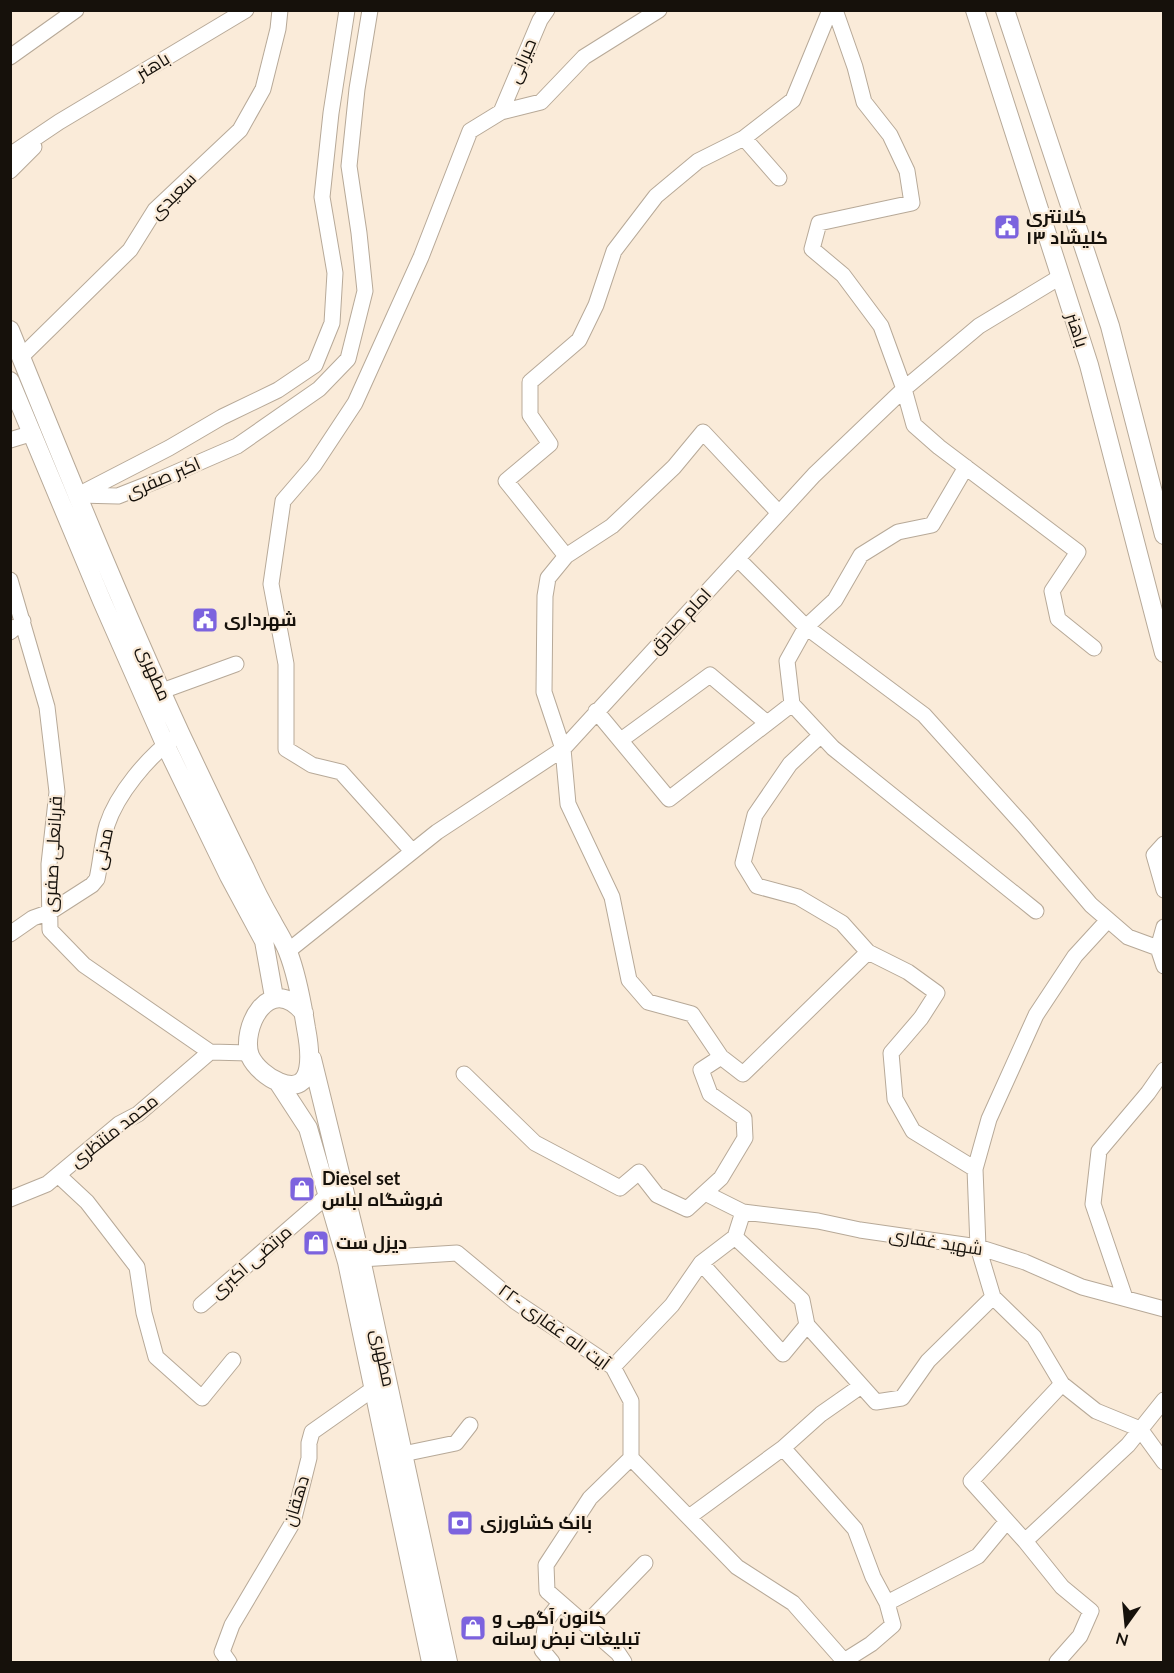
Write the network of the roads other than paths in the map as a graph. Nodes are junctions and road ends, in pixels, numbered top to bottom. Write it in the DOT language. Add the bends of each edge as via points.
graph roads {
  1 [pos="76,10"];
  2 [pos="279,10"];
  3 [pos="347,10"];
  4 [pos="370,10"];
  5 [pos="547,10"];
  6 [pos="659,10"];
  7 [pos="830,10"];
  8 [pos="835,10"];
  9 [pos="975,10"];
  10 [pos="1005,10"];
  11 [pos="242,12"];
  12 [pos="10,57"];
  13 [pos="501,112"];
  14 [pos="59,122"];
  15 [pos="744,138"];
  16 [pos="10,155"];
  17 [pos="10,171"];
  18 [pos="779,178"];
  19 [pos="1060,277"];
  20 [pos="12,337"];
  21 [pos="21,357"];
  22 [pos="10,381"];
  23 [pos="904,389"];
  24 [pos="33,433"];
  25 [pos="1138,437"];
  26 [pos="10,440"];
  27 [pos="1110,446"];
  28 [pos="966,467"];
  29 [pos="70,498"];
  30 [pos="779,513"];
  31 [pos="1164,535"];
  32 [pos="566,556"];
  33 [pos="738,559"];
  34 [pos="10,580"];
  35 [pos="23,621"];
  36 [pos="806,627"];
  37 [pos="10,632"];
  38 [pos="1095,648"];
  39 [pos="1164,653"];
  40 [pos="236,664"];
  41 [pos="162,691"];
  42 [pos="792,704"];
  43 [pos="596,711"];
  44 [pos="767,723"];
  45 [pos="181,733"];
  46 [pos="821,735"];
  47 [pos="621,740"];
  48 [pos="165,744"];
  49 [pos="563,749"];
  50 [pos="1164,844"];
  51 [pos="412,851"];
  52 [pos="1164,890"];
  53 [pos="1036,911"];
  54 [pos="50,912"];
  55 [pos="1108,920"];
  56 [pos="1164,927"];
  57 [pos="10,934"];
  58 [pos="1158,948"];
  59 [pos="288,951"];
  60 [pos="868,952"];
  61 [pos="267,959"];
  62 [pos="1164,966"];
  63 [pos="274,997"];
  64 [pos="304,1013"];
  65 [pos="210,1052"];
  66 [pos="249,1053"];
  67 [pos="311,1056"];
  68 [pos="721,1057"];
  69 [pos="1164,1070"];
  70 [pos="464,1074"];
  71 [pos="279,1082"];
  72 [pos="975,1169"];
  73 [pos="58,1175"];
  74 [pos="705,1193"];
  75 [pos="328,1194"];
  76 [pos="10,1199"];
  77 [pos="743,1212"];
  78 [pos="735,1237"];
  79 [pos="978,1247"];
  80 [pos="361,1259"];
  81 [pos="701,1263"];
  82 [pos="993,1298"];
  83 [pos="1125,1298"];
  84 [pos="201,1305"];
  85 [pos="1164,1309"];
  86 [pos="807,1324"];
  87 [pos="233,1360"];
  88 [pos="613,1367"];
  89 [pos="1062,1384"];
  90 [pos="861,1386"];
  91 [pos="381,1388"];
  92 [pos="1164,1400"];
  93 [pos="470,1425"];
  94 [pos="1140,1430"];
  95 [pos="783,1448"];
  96 [pos="403,1454"];
  97 [pos="631,1458"];
  98 [pos="1164,1462"];
  99 [pos="688,1517"];
  100 [pos="1007,1521"];
  101 [pos="1025,1541"];
  102 [pos="645,1563"];
  103 [pos="560,1603"];
  104 [pos="887,1603"];
  105 [pos="586,1624"];
  106 [pos="229,1662"];
  107 [pos="431,1662"];
  108 [pos="448,1662"];
  109 [pos="552,1662"];
  110 [pos="624,1662"];
  111 [pos="844,1662"];
  112 [pos="1057,1662"];
  1 -- 12 [label="street"];
  2 -- 21 [label="street, سعیدی" via="263,89 240,130 155,210 130,250"];
  3 -- 29 [label="street, اکبر صفری" via="322,197 335,273 332,323 315,365 278,390"];
  4 -- 29 [label="street, اکبر صفری" via="348,166 365,291 348,359 319,389 237,446 118,496"];
  5 -- 13 [label="street, حیرانی"];
  6 -- 13 [label="street" via="584,57 541,102"];
  7 -- 15 [label="street" via="793,100"];
  8 -- 23 [label="street" via="864,102 890,135 907,171 912,203 819,223 813,249 843,275 881,326"];
  9 -- 19 [label="main road, باهنر"];
  10 -- 25 [label="main road, باهنر" via="1110,326"];
  11 -- 14 [label="street, باهنر"];
  13 -- 51 [label="street" via="470,131 421,257 355,403 314,465 283,501 271,584 286,664 286,749 312,765 341,772"];
  14 -- 16 [label="street"];
  14 -- 17 [label="street"];
  15 -- 18 [label="street"];
  15 -- 32 [label="street" via="698,161 656,196 614,251 596,305 579,340 530,382 530,416 550,444 506,482"];
  19 -- 23 [label="street, امام صادق" via="979,326"];
  19 -- 27 [label="main road, باهنر"];
  20 -- 21 [label="main road, مطهری"];
  21 -- 29 [label="main road, مطهری"];
  22 -- 24 [label="main road, مطهری"];
  23 -- 28 [label="street" via="914,425"];
  23 -- 30 [label="street, امام صادق"];
  24 -- 26 [label="street"];
  24 -- 29 [label="main road, مطهری"];
  25 -- 27 [label="main road"];
  25 -- 31 [label="main road, باهنر"];
  27 -- 39 [label="main road, باهنر"];
  28 -- 36 [label="street" via="932,525 898,532 861,555 835,600"];
  28 -- 38 [label="street" via="1078,552 1052,591 1058,619"];
  29 -- 41 [label="main road, مطهری"];
  29 -- 48 [label="main road, مطهری"];
  30 -- 32 [label="street" via="703,432 674,467 612,526"];
  30 -- 33 [label="street, امام صادق"];
  32 -- 49 [label="street" via="548,579 545,596 544,692"];
  33 -- 36 [label="street"];
  33 -- 43 [label="street, امام صادق"];
  34 -- 35 [label="street, قربانعلی صفری"];
  35 -- 37 [label="street"];
  35 -- 54 [label="street, قربانعلی صفری" via="47,707 57,792 49,864"];
  36 -- 42 [label="street" via="787,661"];
  36 -- 55 [label="street" via="924,715"];
  40 -- 41 [label="street"];
  41 -- 45 [label="main road, مطهری"];
  42 -- 44 [label="street"];
  42 -- 46 [label="street"];
  43 -- 47 [label="street"];
  43 -- 49 [label="street, امام صادق"];
  44 -- 47 [label="street" via="710,675"];
  44 -- 47 [label="street" via="669,799"];
  45 -- 48 [label="street, مدنی"];
  45 -- 59 [label="main road, مطهری"];
  46 -- 53 [label="street"];
  46 -- 60 [label="street" via="789,764 755,815 743,863 757,886 798,897 842,923"];
  48 -- 54 [label="street, مدنی" via="141,768 107,824 97,879"];
  48 -- 61 [label="main road, مطهری" via="264,941"];
  49 -- 51 [label="street, امام صادق"];
  49 -- 68 [label="street" via="568,804 612,897 629,980 648,1002 692,1014"];
  50 -- 52 [label="street" via="1154,855"];
  51 -- 59 [label="street, امام صادق"];
  54 -- 57 [label="street, مدنی"];
  54 -- 65 [label="street, قربانعلی صفری" via="50,930 84,965"];
  55 -- 58 [label="street" via="1128,937"];
  55 -- 72 [label="street" via="1076,956 1036,1015 990,1119"];
  56 -- 58 [label="street"];
  58 -- 62 [label="street"];
  59 -- 61 [label="main road" via="283,962"];
  59 -- 64 [label="main road, مطهری"];
  60 -- 68 [label="street" via="743,1074"];
  60 -- 72 [label="street" via="908,972 937,993 891,1053 895,1099 914,1131"];
  61 -- 63 [label="main road, مطهری"];
  63 -- 64 [label="main road" via="295,1003"];
  63 -- 66 [label="main road" via="260,1007 253,1022"];
  64 -- 67 [label="main road"];
  65 -- 66 [label="street"];
  65 -- 73 [label="street, محمد منتظری"];
  66 -- 71 [label="main road" via="255,1065"];
  67 -- 71 [label="main road" via="301,1082"];
  67 -- 80 [label="main road, مطهری"];
  68 -- 74 [label="street" via="701,1070 710,1094 744,1118 745,1138 721,1178"];
  69 -- 83 [label="street" via="1099,1151 1092,1204"];
  70 -- 74 [label="street" via="535,1143 620,1188 639,1172 657,1196 687,1209"];
  71 -- 75 [label="main road, مطهری" via="308,1128"];
  72 -- 79 [label="street"];
  73 -- 76 [label="street, محمد منتظری" via="47,1184"];
  73 -- 87 [label="street" via="87,1202 137,1267 156,1357 202,1398"];
  74 -- 77 [label="street, شهید غفاری"];
  75 -- 84 [label="street, مرتضی اکبری"];
  75 -- 91 [label="main road, مطهری"];
  77 -- 78 [label="street"];
  77 -- 79 [label="street, شهید غفاری"];
  78 -- 81 [label="street"];
  78 -- 86 [label="street" via="802,1300"];
  79 -- 82 [label="street"];
  79 -- 83 [label="street, شهید غفاری" via="1082,1287"];
  80 -- 88 [label="street, ۲۲- آیت اله غفاری" via="457,1253 516,1302"];
  80 -- 91 [label="main road, مطهری"];
  81 -- 86 [label="street" via="783,1354"];
  81 -- 88 [label="street" via="672,1305"];
  82 -- 89 [label="street" via="1034,1337"];
  82 -- 90 [label="street" via="928,1361 902,1398 876,1402"];
  83 -- 85 [label="street, شهید غفاری"];
  86 -- 90 [label="street"];
  88 -- 97 [label="street, ۲۲- آیت اله غفاری" via="631,1401"];
  89 -- 94 [label="street" via="1096,1411"];
  89 -- 100 [label="street" via="971,1481"];
  90 -- 95 [label="street"];
  91 -- 96 [label="main road, مطهری"];
  91 -- 106 [label="street, دهقان" via="312,1432 293,1522 232,1625 222,1652"];
  91 -- 107 [label="main road, مطهری"];
  92 -- 94 [label="street"];
  93 -- 96 [label="street" via="456,1443"];
  94 -- 98 [label="street"];
  94 -- 101 [label="street"];
  95 -- 99 [label="street"];
  95 -- 104 [label="street" via="855,1529"];
  96 -- 108 [label="main road, مطهری"];
  97 -- 99 [label="street"];
  97 -- 103 [label="street" via="590,1498 546,1565 547,1591"];
  99 -- 111 [label="street" via="737,1567 793,1603"];
  100 -- 101 [label="street"];
  100 -- 104 [label="street" via="978,1556"];
  101 -- 112 [label="street" via="1062,1587 1091,1611 1080,1636"];
  102 -- 105 [label="street"];
  103 -- 105 [label="street"];
  103 -- 109 [label="street" via="546,1621 542,1650"];
  104 -- 111 [label="street" via="893,1625"];
  105 -- 110 [label="street"];
}
